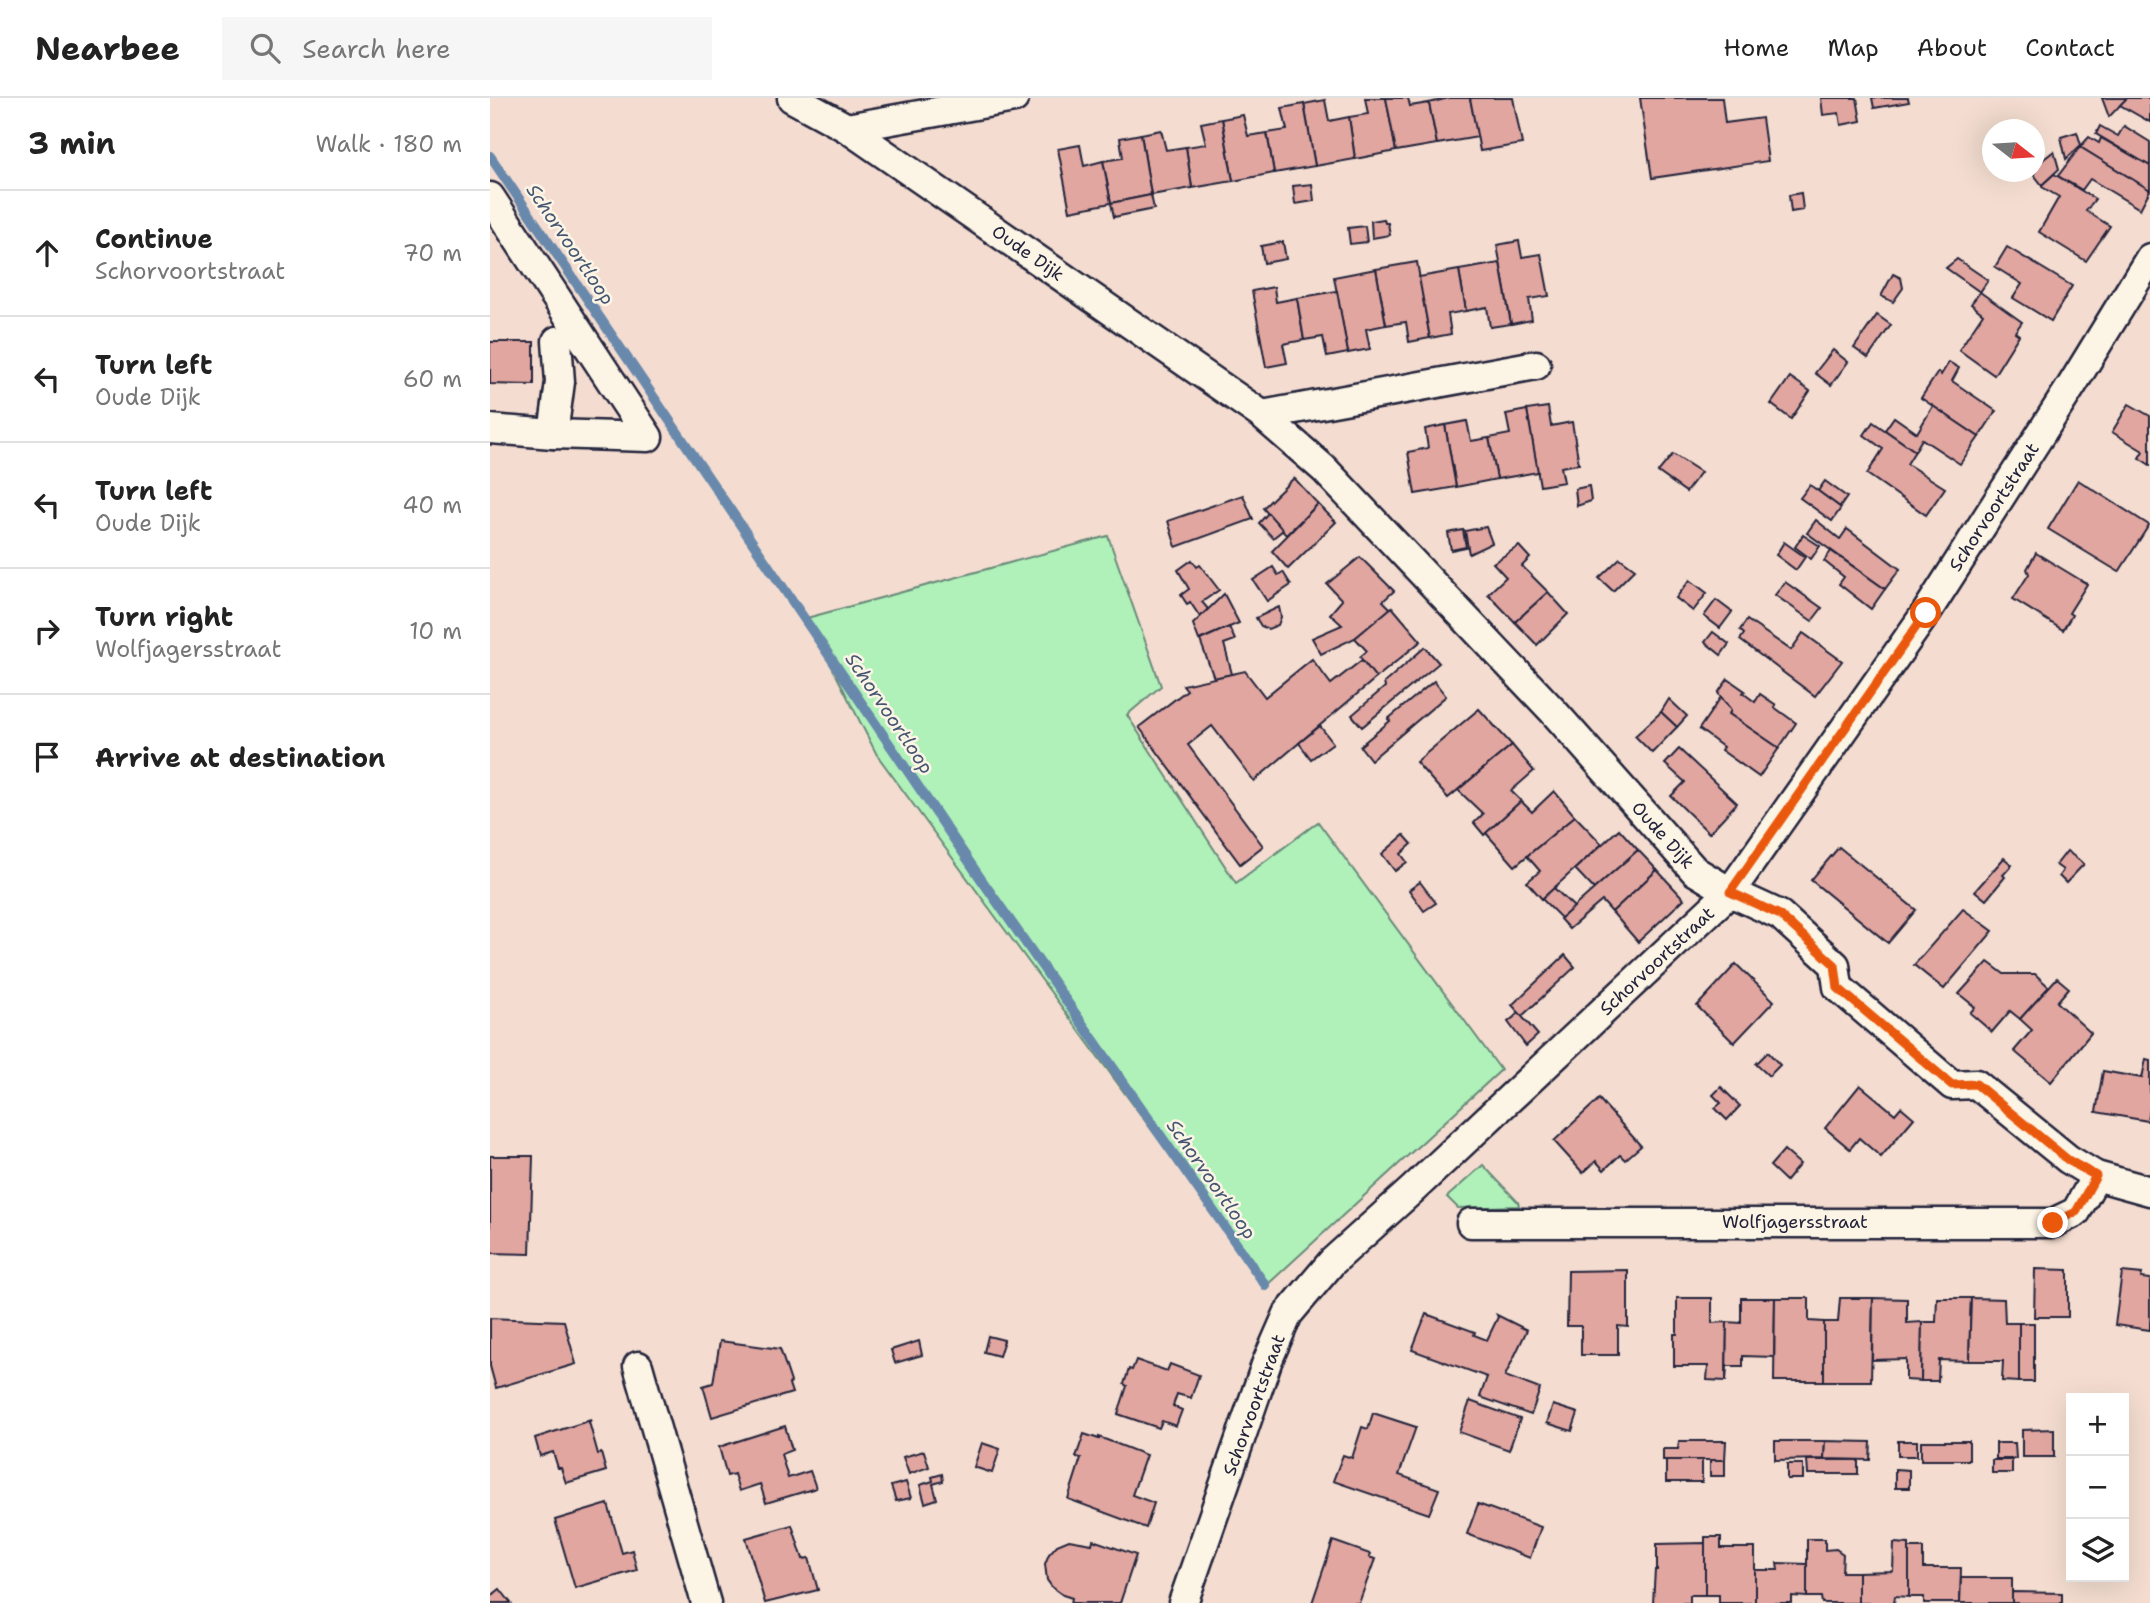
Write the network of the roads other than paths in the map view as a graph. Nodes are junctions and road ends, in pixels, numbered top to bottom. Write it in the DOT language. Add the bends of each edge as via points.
graph roads {
  1 [pos="792,98"];
  2 [pos="1014,98"];
  3 [pos="847,128"];
  4 [pos="490,197"];
  5 [pos="2150,258"];
  6 [pos="557,341"];
  7 [pos="1536,365"];
  8 [pos="1262,415"];
  9 [pos="490,429"];
  10 [pos="553,434"];
  11 [pos="1730,892"];
  12 [pos="2096,1176"];
  13 [pos="2150,1191"];
  14 [pos="1471,1223"];
  15 [pos="638,1366"];
  16 [pos="706,1603"];
  17 [pos="1183,1603"];
  1 -- 3 [label="street, Oude Dijk"];
  2 -- 3 [label="street"];
  3 -- 8 [label="street, Oude Dijk"];
  4 -- 10 [label="street" via="648,437"];
  5 -- 11 [label="street, Schorvoortstraat" via="1926,613"];
  6 -- 10 [label="street" via="560,382"];
  7 -- 8 [label="street"];
  8 -- 11 [label="street, Oude Dijk" via="1333,479 1553,711 1695,872"];
  9 -- 10 [label="street"];
  11 -- 12 [label="street, Oude Dijk" via="1780,915 1835,965 1838,988 1952,1085 1976,1084 2068,1160"];
  11 -- 17 [label="street, Schorvoortstraat" via="1332,1262 1288,1314"];
  12 -- 13 [label="street, Oude Dijk"];
  12 -- 14 [label="street, Wolfjagersstraat" via="2076,1212 2053,1223"];
  15 -- 16 [label="street"];
}
